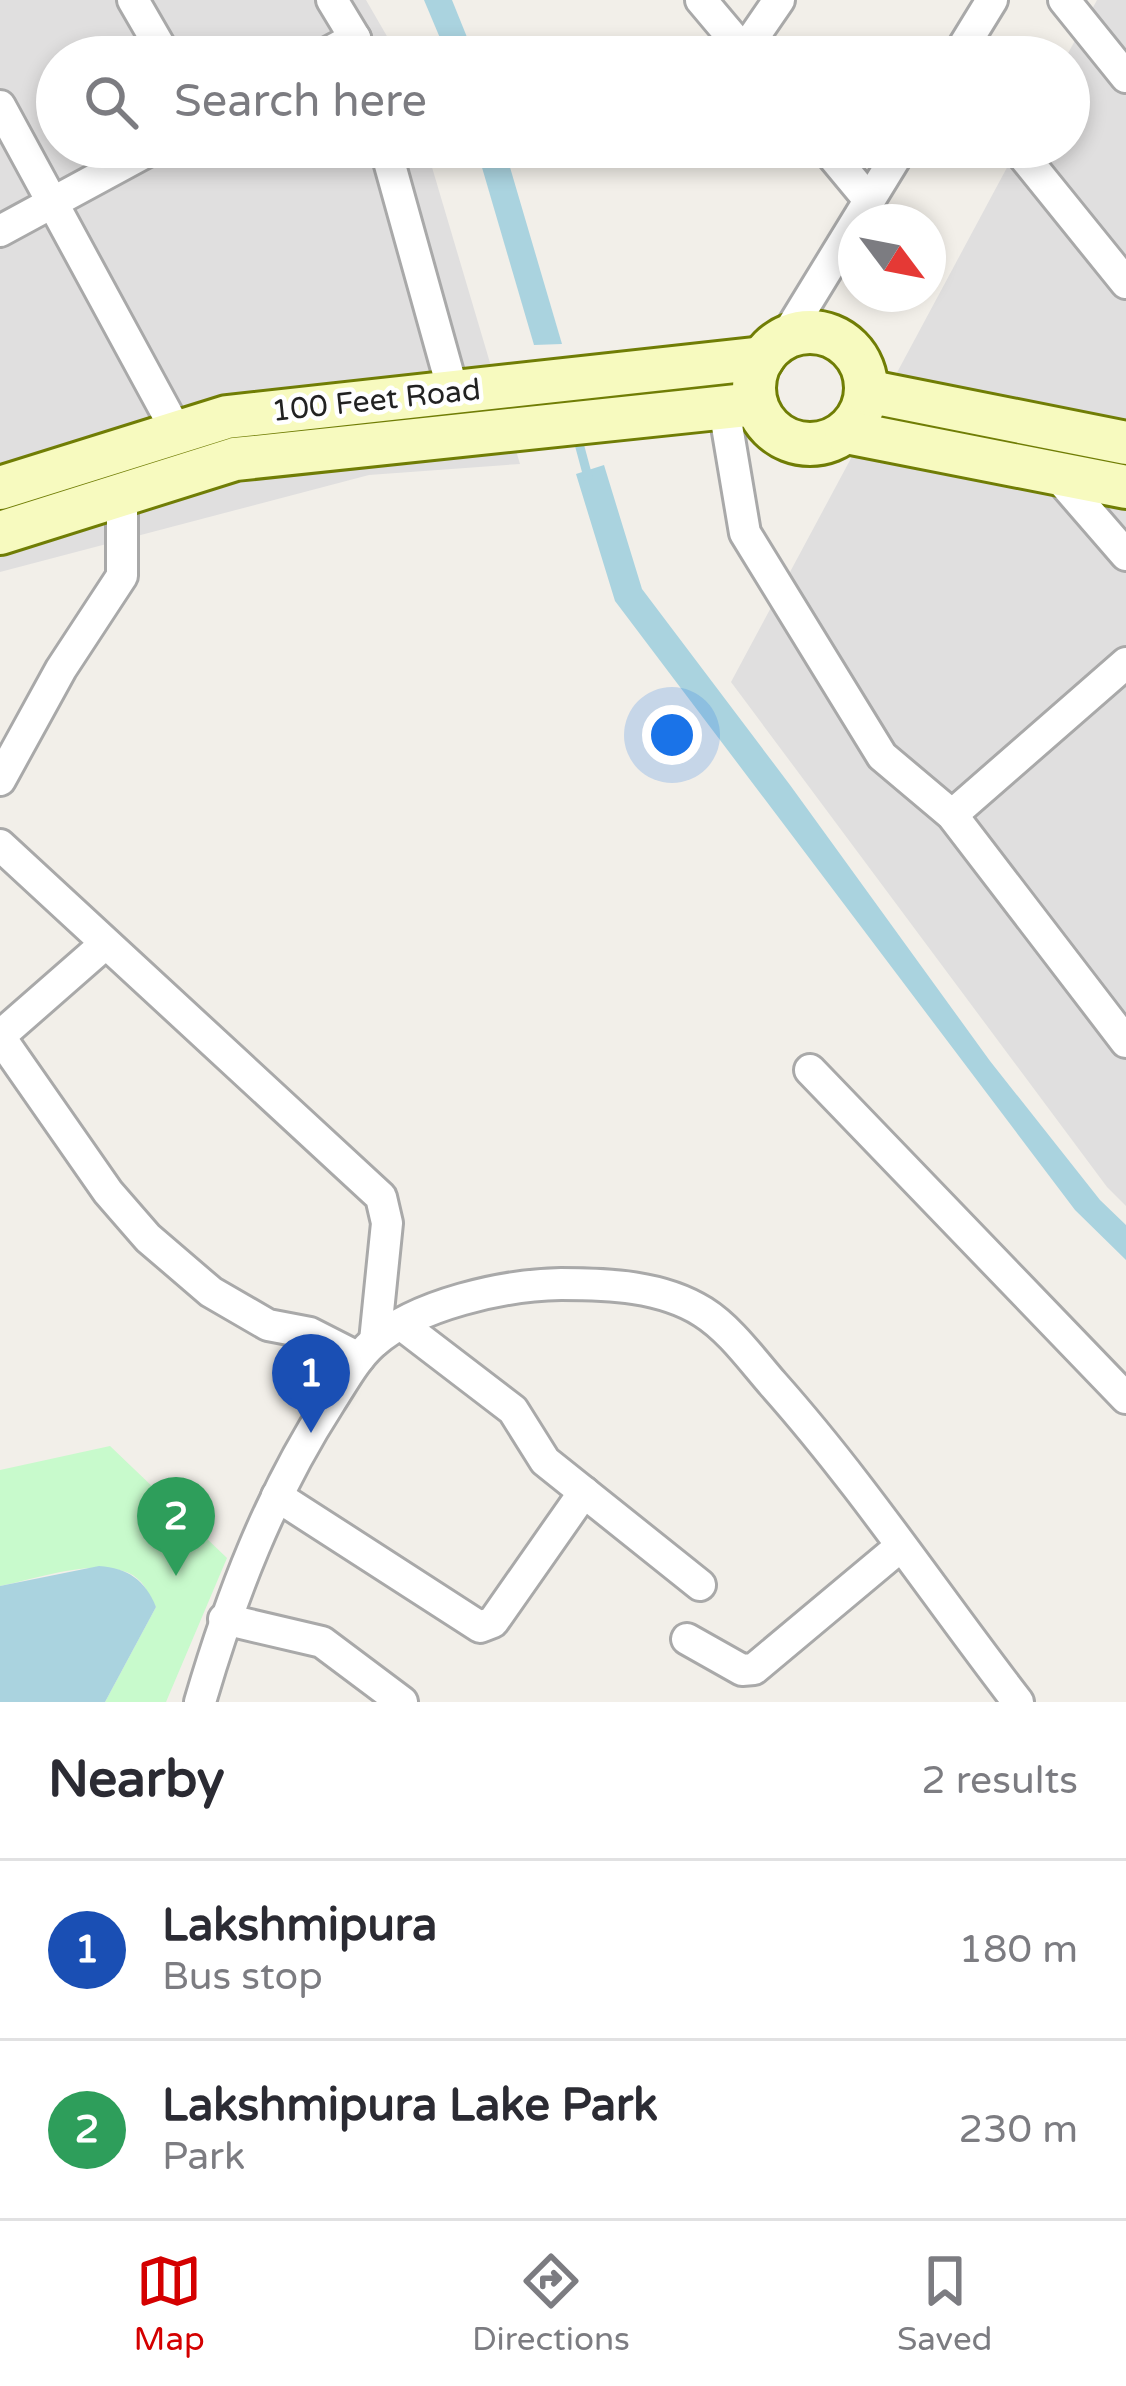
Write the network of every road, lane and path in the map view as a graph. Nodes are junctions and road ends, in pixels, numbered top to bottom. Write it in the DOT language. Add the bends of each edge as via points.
graph roads {
  1 [pos="133,0"];
  2 [pos="332,0"];
  3 [pos="701,0"];
  4 [pos="778,0"];
  5 [pos="992,0"];
  6 [pos="1064,0"];
  7 [pos="154,36"];
  8 [pos="351,36"];
  9 [pos="731,36"];
  10 [pos="757,36"];
  11 [pos="970,36"];
  12 [pos="1126,76"];
  13 [pos="0,106"];
  14 [pos="116,168"];
  15 [pos="391,168"];
  16 [pos="842,168"];
  17 [pos="889,168"];
  18 [pos="1033,168"];
  19 [pos="869,200"];
  20 [pos="54,201"];
  21 [pos="0,231"];
  22 [pos="1126,283"];
  23 [pos="774,348"];
  24 [pos="453,391"];
  25 [pos="866,391"];
  26 [pos="740,406"];
  27 [pos="177,432"];
  28 [pos="846,432"];
  29 [pos="1126,443"];
  30 [pos="1055,473"];
  31 [pos="1126,487"];
  32 [pos="0,488"];
  33 [pos="122,494"];
  34 [pos="0,533"];
  35 [pos="1126,555"];
  36 [pos="1126,663"];
  37 [pos="0,780"];
  38 [pos="952,815"];
  39 [pos="0,845"];
  40 [pos="105,944"];
  41 [pos="0,1036"];
  42 [pos="1125,1039"];
  43 [pos="810,1070"];
  44 [pos="379,1341"];
  45 [pos="1126,1398"];
  46 [pos="584,1492"];
  47 [pos="277,1496"];
  48 [pos="901,1546"];
  49 [pos="700,1585"];
  50 [pos="224,1619"];
  51 [pos="686,1639"];
  52 [pos="200,1702"];
  53 [pos="402,1702"];
  54 [pos="1018,1702"];
  1 -- 7 [label="street"];
  2 -- 8 [label="street"];
  3 -- 9 [label="street"];
  4 -- 10 [label="street"];
  5 -- 11 [label="street"];
  6 -- 12 [label="street"];
  13 -- 20 [label="street"];
  14 -- 20 [label="street"];
  15 -- 24 [label="street"];
  16 -- 19 [label="street"];
  17 -- 19 [label="street"];
  18 -- 22 [label="street"];
  19 -- 23 [label="street"];
  20 -- 21 [label="street"];
  20 -- 27 [label="street"];
  23 -- 24 [label="main road, 100 Feet Road"];
  23 -- 25 [label="main road, 100 Feet Road" via="816,332 844,343 863,369"];
  23 -- 26 [label="main road"];
  24 -- 27 [label="main road, 100 Feet Road" via="227,416"];
  25 -- 28 [label="main road"];
  25 -- 29 [label="main road"];
  26 -- 28 [label="main road" via="786,440 818,445"];
  26 -- 33 [label="main road, 100 Feet Road" via="235,459"];
  26 -- 38 [label="street" via="745,533 882,756"];
  27 -- 32 [label="main road, 100 Feet Road"];
  28 -- 30 [label="main road"];
  30 -- 31 [label="main road"];
  30 -- 35 [label="street"];
  33 -- 34 [label="main road, 100 Feet Road"];
  33 -- 37 [label="street" via="122,576"];
  36 -- 38 [label="street"];
  38 -- 42 [label="street"];
  39 -- 40 [label="street"];
  40 -- 41 [label="street"];
  40 -- 44 [label="street" via="381,1197 387,1222"];
  41 -- 44 [label="street" via="107,1192 211,1292 268,1325"];
  43 -- 45 [label="street"];
  44 -- 46 [label="street" via="513,1409 541,1456"];
  44 -- 47 [label="street" via="311,1432"];
  44 -- 48 [label="street" via="462,1299 523,1285 614,1284 703,1312 816,1432"];
  46 -- 47 [label="street" via="494,1622 480,1627"];
  46 -- 49 [label="street"];
  47 -- 50 [label="street"];
  48 -- 51 [label="street" via="754,1669"];
  48 -- 54 [label="street"];
  50 -- 52 [label="street"];
  50 -- 53 [label="street" via="322,1642"];
}
